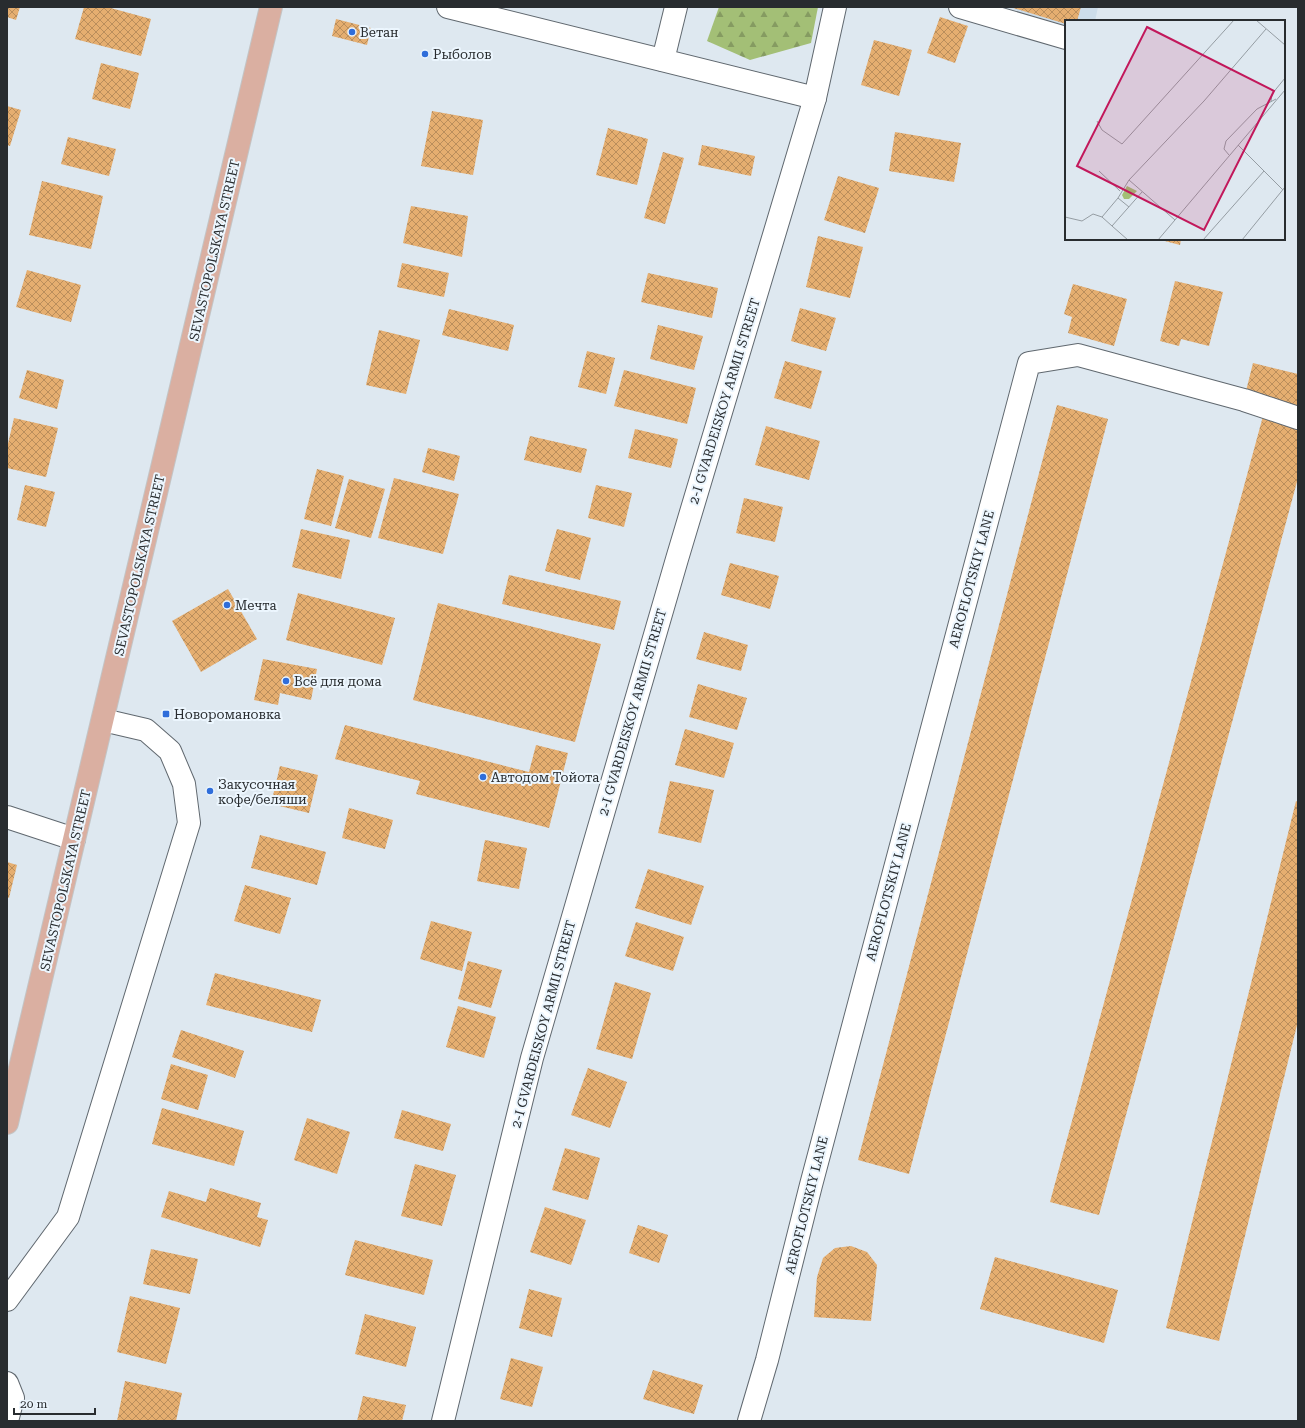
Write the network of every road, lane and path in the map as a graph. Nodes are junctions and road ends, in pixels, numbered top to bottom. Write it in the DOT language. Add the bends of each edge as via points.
graph roads {
  1 [pos="272,7"];
  2 [pos="448,7"];
  3 [pos="676,7"];
  4 [pos="835,7"];
  5 [pos="960,7"];
  6 [pos="1065,38"];
  7 [pos="662,60"];
  8 [pos="816,98"];
  9 [pos="1298,418"];
  10 [pos="103,720"];
  11 [pos="7,818"];
  12 [pos="74,839"];
  13 [pos="7,1123"];
  14 [pos="7,1300"];
  15 [pos="7,1383"];
  16 [pos="7,1421"];
  17 [pos="443,1421"];
  18 [pos="749,1421"];
  1 -- 10 [label="main road, SEVASTOPOLSKAYA STREET"];
  2 -- 7 [label="street"];
  3 -- 7 [label="street"];
  4 -- 8 [label="street, 2-I GVARDEISKOY ARMII STREET"];
  5 -- 6 [label="street"];
  7 -- 8 [label="street"];
  8 -- 17 [label="street, 2-I GVARDEISKOY ARMII STREET" via="677,559 532,1058"];
  9 -- 18 [label="street, AEROFLOTSKIY LANE" via="1244,400 1078,355 1028,363"];
  10 -- 12 [label="main road, SEVASTOPOLSKAYA STREET"];
  10 -- 14 [label="street" via="146,730 170,751 184,784 189,823 68,1217"];
  11 -- 12 [label="street"];
  12 -- 13 [label="main road, SEVASTOPOLSKAYA STREET"];
  15 -- 16 [label="street" via="13,1398"];
}
